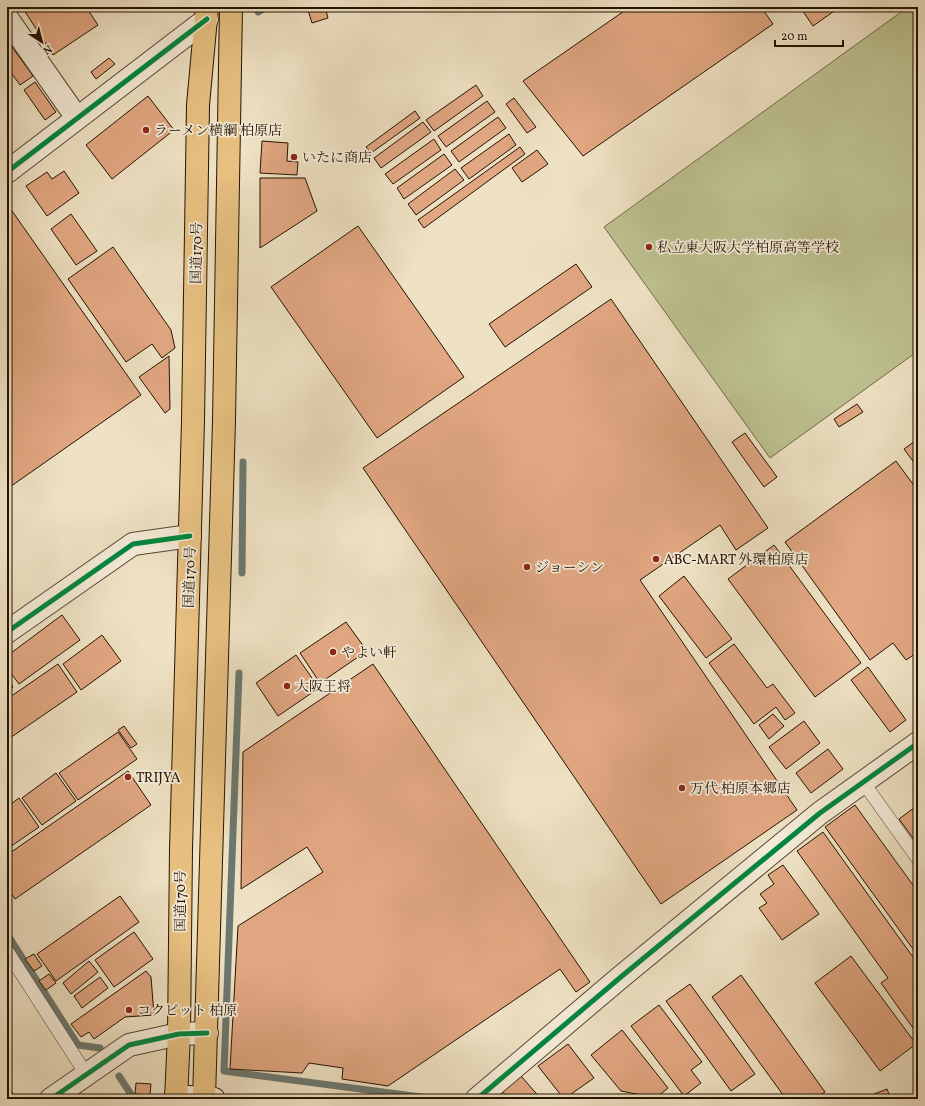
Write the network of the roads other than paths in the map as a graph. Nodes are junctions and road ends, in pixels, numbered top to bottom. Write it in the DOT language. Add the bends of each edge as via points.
graph roads {
  1 [pos="231,7"];
  2 [pos="207,13"];
  3 [pos="7,18"];
  4 [pos="77,118"];
  5 [pos="7,172"];
  6 [pos="190,536"];
  7 [pos="7,632"];
  8 [pos="918,743"];
  9 [pos="863,782"];
  10 [pos="918,859"];
  11 [pos="7,951"];
  12 [pos="207,1033"];
  13 [pos="179,1034"];
  14 [pos="86,1074"];
  15 [pos="176,1098"];
  16 [pos="51,1099"];
  17 [pos="207,1099"];
  18 [pos="477,1099"];
  1 -- 2 [label="street"];
  1 -- 12 [label="highway" via="224,421"];
  2 -- 4 [label="street"];
  2 -- 6 [label="highway, 国道170号" via="198,105"];
  3 -- 4 [label="street"];
  4 -- 5 [label="street"];
  6 -- 7 [label="street" via="133,544"];
  6 -- 13 [label="highway, 国道170号" via="181,849"];
  8 -- 9 [label="street"];
  9 -- 10 [label="lane"];
  9 -- 18 [label="street" via="820,813"];
  11 -- 14 [label="lane"];
  12 -- 13 [label="street"];
  12 -- 17 [label="highway"];
  13 -- 14 [label="street" via="129,1045"];
  13 -- 15 [label="highway, 国道170号"];
  14 -- 16 [label="street"];
  15 -- 17 [label="street"];
}
